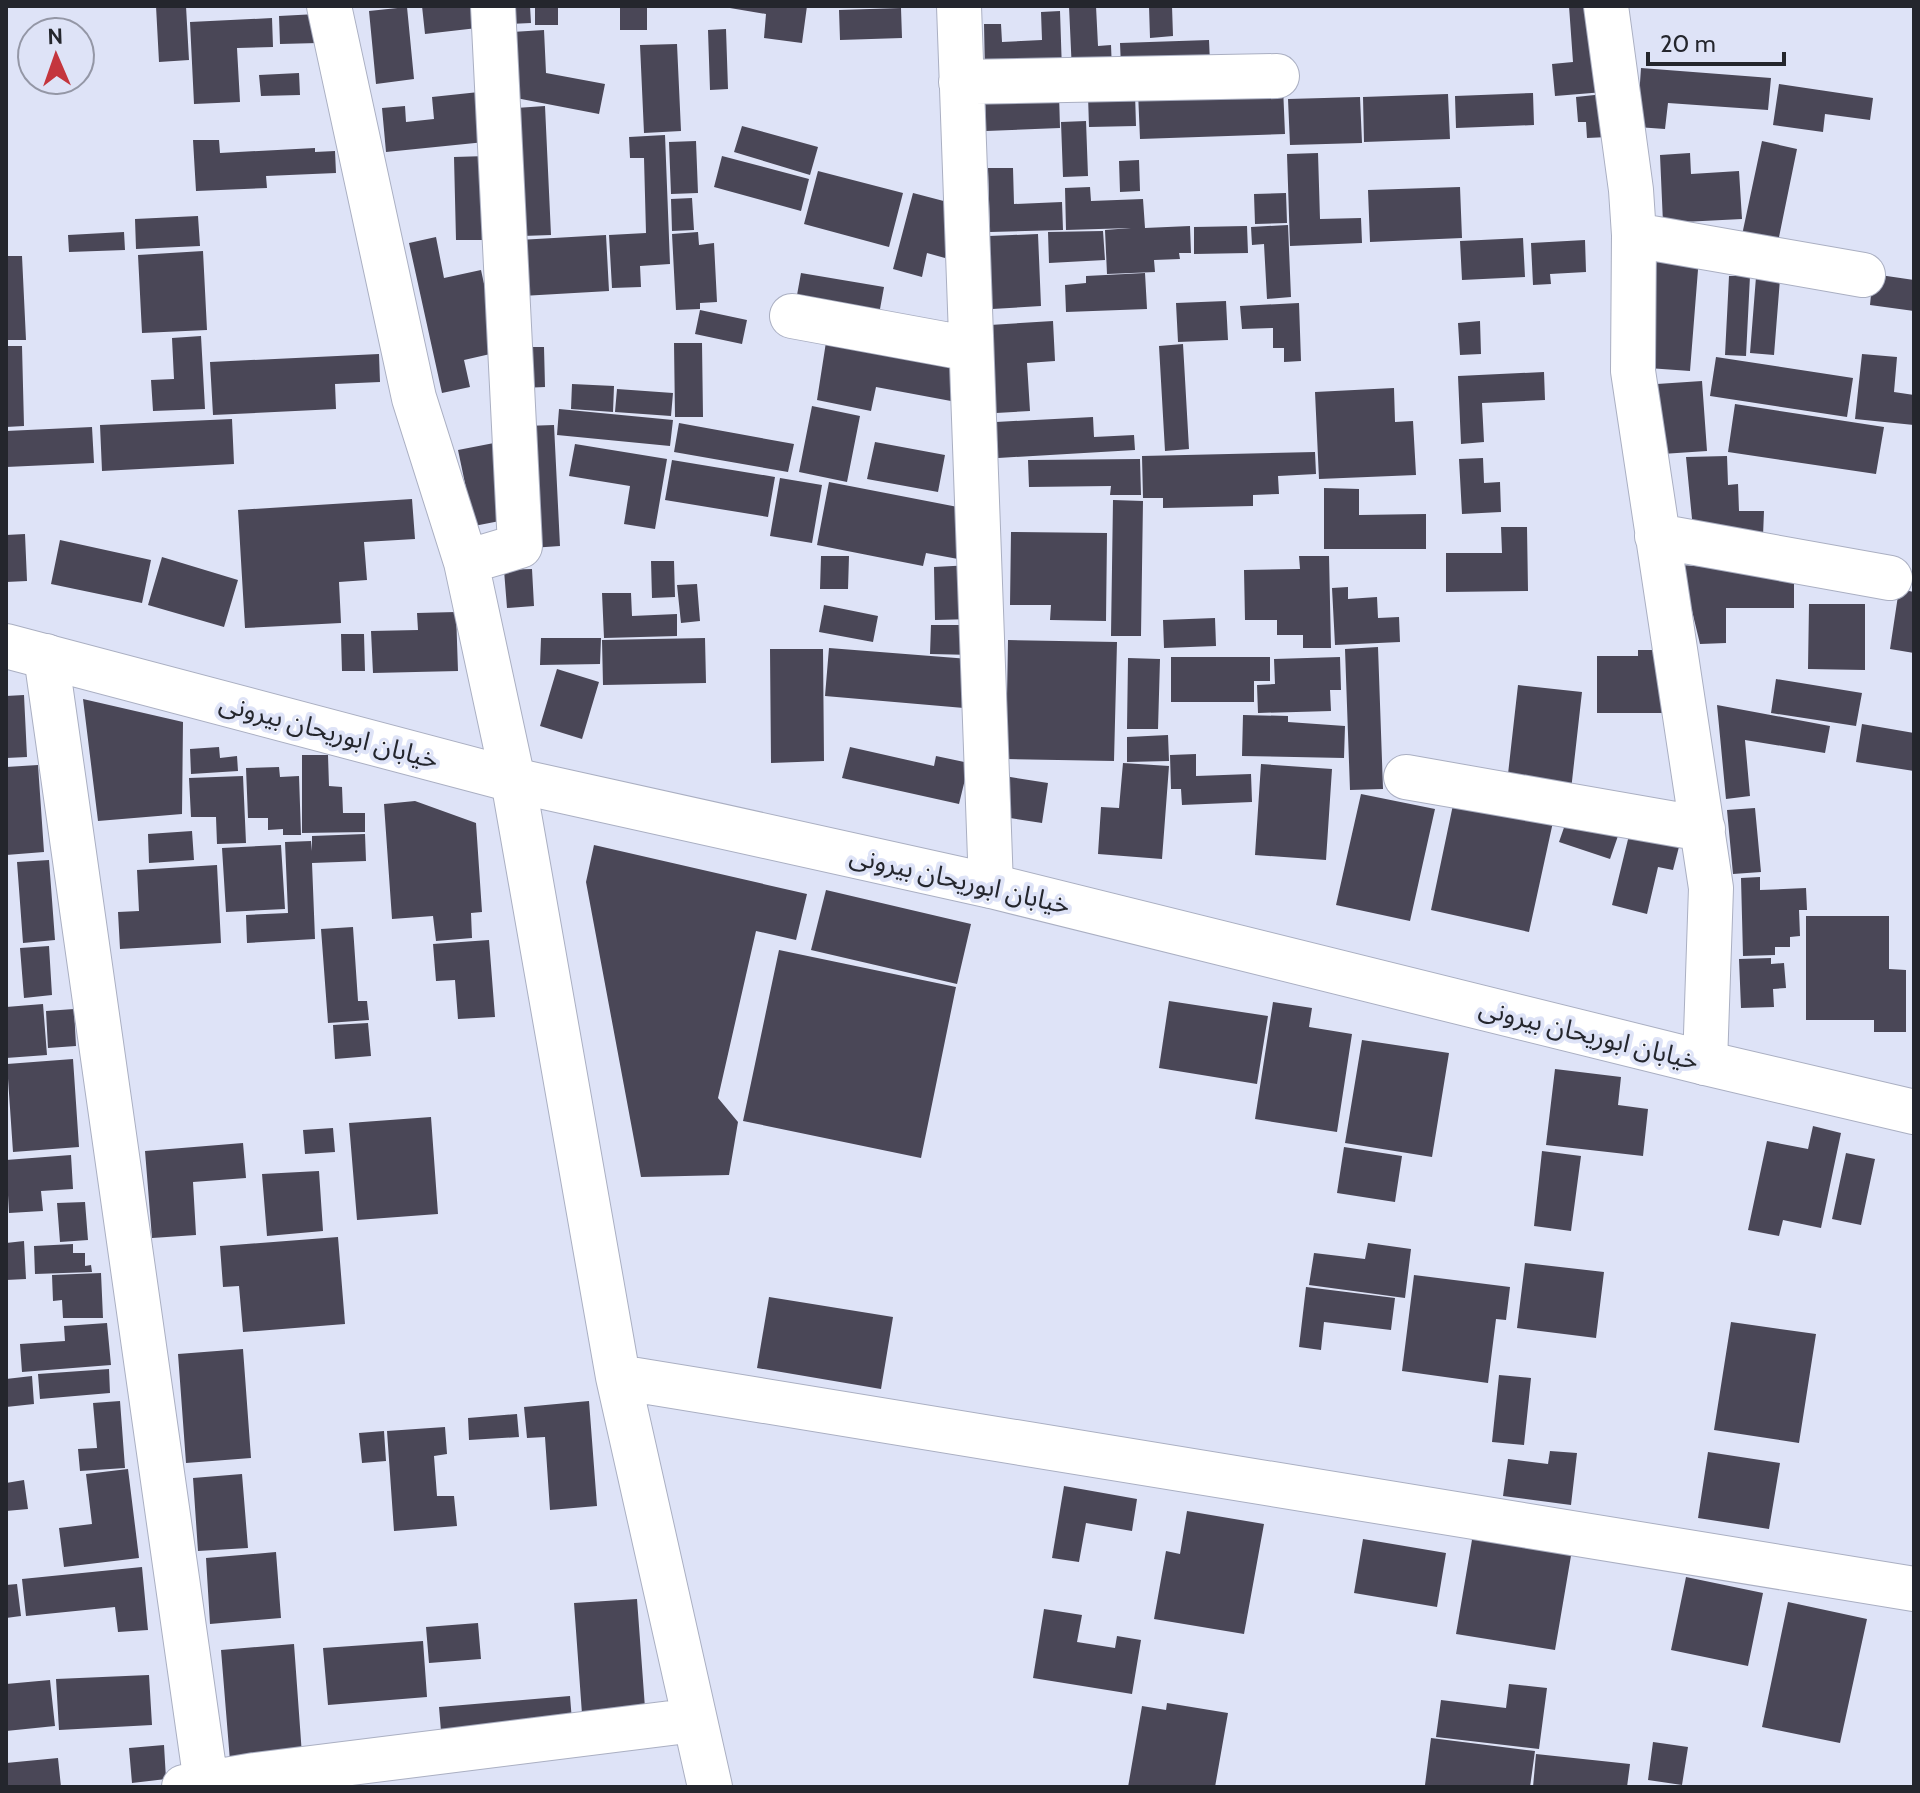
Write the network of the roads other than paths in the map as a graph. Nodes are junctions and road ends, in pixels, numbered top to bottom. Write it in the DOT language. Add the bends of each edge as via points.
graph roads {
  1 [pos="329,6"];
  2 [pos="493,6"];
  3 [pos="959,6"];
  4 [pos="1606,6"];
  5 [pos="1277,76"];
  6 [pos="961,82"];
  7 [pos="1634,235"];
  8 [pos="1863,275"];
  9 [pos="792,316"];
  10 [pos="971,349"];
  11 [pos="1657,536"];
  12 [pos="466,562"];
  13 [pos="1890,578"];
  14 [pos="26,651"];
  15 [pos="1406,777"];
  16 [pos="513,780"];
  17 [pos="1703,829"];
  18 [pos="991,886"];
  19 [pos="1705,1063"];
  20 [pos="1914,1112"];
  21 [pos="618,1377"];
  22 [pos="1914,1589"];
  23 [pos="695,1720"];
  24 [pos="256,1781"];
  25 [pos="195,1785"];
  26 [pos="710,1787"];
  1 -- 12 [label="street" via="414,398"];
  2 -- 12 [label="street" via="520,546"];
  3 -- 6 [label="street"];
  4 -- 7 [label="street"];
  5 -- 6 [label="street"];
  6 -- 10 [label="street"];
  7 -- 8 [label="street"];
  7 -- 11 [label="street" via="1633,371"];
  9 -- 10 [label="street"];
  10 -- 18 [label="street"];
  11 -- 13 [label="street"];
  11 -- 17 [label="street"];
  12 -- 16 [label="street"];
  14 -- 16 [label="street, خیابان ابوریحان بیرونی"];
  14 -- 25 [label="street"];
  15 -- 17 [label="street"];
  16 -- 18 [label="street, خیابان ابوریحان بیرونی"];
  16 -- 21 [label="street"];
  17 -- 19 [label="street" via="1711,888"];
  18 -- 19 [label="street, خیابان ابوریحان بیرونی"];
  19 -- 20 [label="street, خیابان ابوریحان بیرونی"];
  21 -- 22 [label="street"];
  21 -- 23 [label="street"];
  23 -- 24 [label="street"];
  23 -- 26 [label="street"];
  24 -- 25 [label="street"];
}
